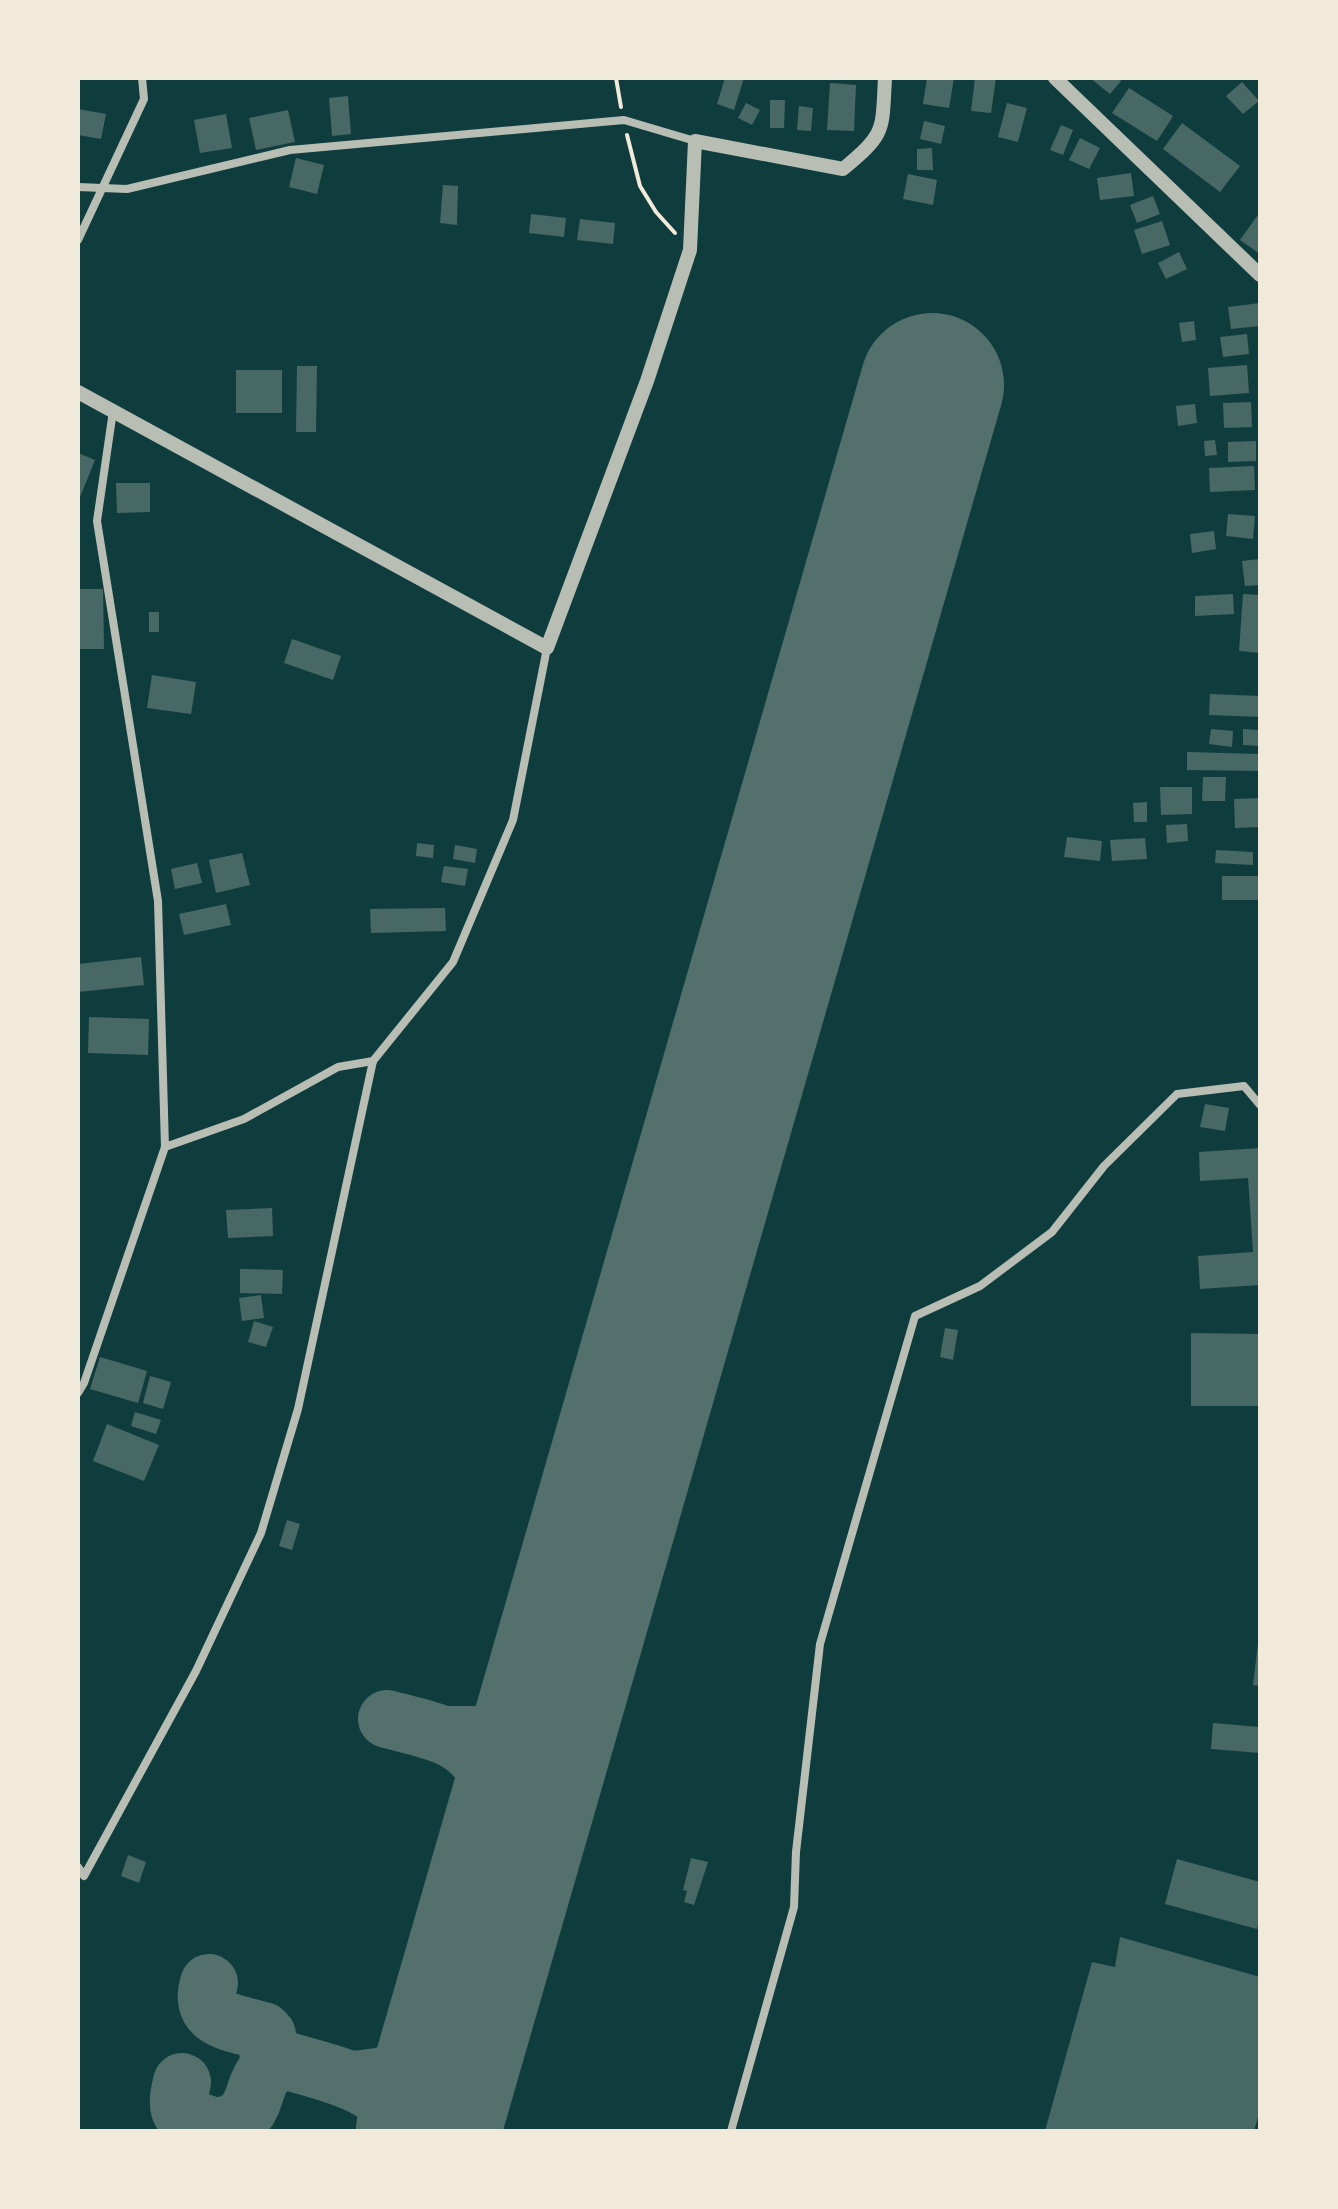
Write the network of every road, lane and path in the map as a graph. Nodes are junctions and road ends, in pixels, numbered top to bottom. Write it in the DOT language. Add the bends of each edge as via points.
graph roads {
  1 [pos="142,78"];
  2 [pos="616,78"];
  3 [pos="885,78"];
  4 [pos="1055,78"];
  5 [pos="624,120"];
  6 [pos="695,141"];
  7 [pos="78,187"];
  8 [pos="102,188"];
  9 [pos="78,240"];
  10 [pos="690,250"];
  11 [pos="1260,275"];
  12 [pos="78,392"];
  13 [pos="113,411"];
  14 [pos="547,648"];
  15 [pos="373,1061"];
  16 [pos="1260,1105"];
  17 [pos="165,1147"];
  18 [pos="78,1393"];
  19 [pos="78,1867"];
  20 [pos="731,2131"];
  1 -- 8 [label="street" via="144,99"];
  2 -- 5 [label="path"];
  3 -- 6 [label="street" via="882,129 843,169"];
  4 -- 11 [label="street"];
  5 -- 6 [label="street"];
  5 -- 8 [label="street" via="290,150 127,189"];
  5 -- 10 [label="path" via="640,186"];
  6 -- 10 [label="street"];
  7 -- 8 [label="street"];
  8 -- 9 [label="street"];
  10 -- 14 [label="street"];
  12 -- 13 [label="street"];
  13 -- 14 [label="street"];
  13 -- 17 [label="street" via="97,521 158,901"];
  14 -- 15 [label="street" via="513,820 453,962"];
  15 -- 17 [label="street" via="338,1067 244,1119"];
  15 -- 19 [label="street" via="298,1409 261,1533 196,1671 84,1876"];
  16 -- 20 [label="street" via="1244,1086 1177,1094 1104,1166 1052,1232 980,1286 915,1316 820,1644 794,1907"];
  17 -- 18 [label="street"];
}
